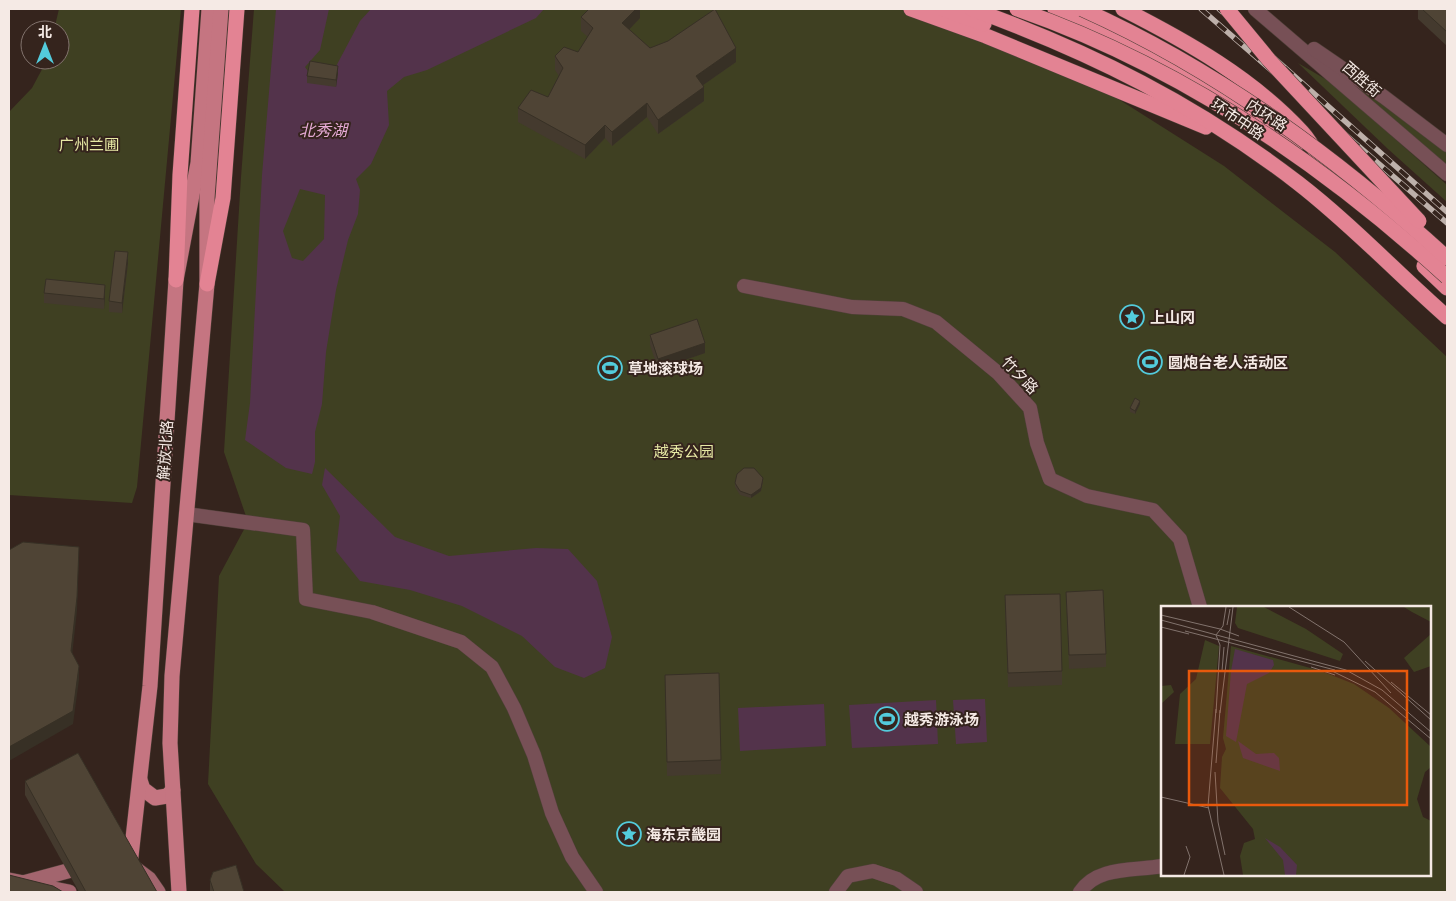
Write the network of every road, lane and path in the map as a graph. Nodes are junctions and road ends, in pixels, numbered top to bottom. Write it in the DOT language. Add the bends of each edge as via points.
graph roads {
  1 [pos="192,9"];
  2 [pos="209,9"];
  3 [pos="221,9"];
  4 [pos="237,9"];
  5 [pos="911,9"];
  6 [pos="943,9"];
  7 [pos="972,9"];
  8 [pos="1017,9"];
  9 [pos="1055,9"];
  10 [pos="1082,9"];
  11 [pos="1123,9"];
  12 [pos="1227,9"];
  13 [pos="1256,9"];
  14 [pos="1266,96"];
  15 [pos="1244,144"];
  16 [pos="1447,145"];
  17 [pos="1447,174"];
  18 [pos="1336,184"];
  19 [pos="1410,229"];
  20 [pos="1397,241"];
  21 [pos="1447,252"];
  22 [pos="1447,258"];
  23 [pos="1447,266"];
  24 [pos="1447,277"];
  25 [pos="176,280"];
  26 [pos="207,284"];
  27 [pos="744,286"];
  28 [pos="1447,288"];
  29 [pos="1447,317"];
  30 [pos="186,514"];
  31 [pos="1200,606"];
  32 [pos="140,780"];
  33 [pos="173,790"];
  34 [pos="117,859"];
  35 [pos="1161,866"];
  36 [pos="16,881"];
  37 [pos="69,892"];
  38 [pos="127,892"];
  39 [pos="158,892"];
  40 [pos="179,892"];
  41 [pos="596,892"];
  42 [pos="836,892"];
  43 [pos="916,892"];
  44 [pos="1080,892"];
  1 -- 25 [label="highway"];
  2 -- 25 [label="main road, 解放北路" via="198,163"];
  3 -- 26 [label="main road, 解放北路" via="207,198"];
  4 -- 26 [label="highway" via="223,198"];
  5 -- 15 [label="highway" via="986,36"];
  6 -- 15 [label="highway" via="1200,119"];
  7 -- 15 [label="highway, 环市中路" via="1117,68 1176,100"];
  8 -- 24 [label="highway, 内环路, bridge" via="1093,40 1175,80 1246,122 1346,192"];
  9 -- 18 [label="highway" via="1132,43 1204,82 1269,126"];
  10 -- 22 [label="highway, 内环路, bridge" via="1178,57 1265,111 1352,176"];
  11 -- 14 [label="highway, 环市中路" via="1196,48"];
  12 -- 21 [label="highway, bridge" via="1269,60"];
  13 -- 16 [label="street, 西胜街" via="1384,97"];
  13 -- 17 [label="street, 西胜街"];
  14 -- 18 [label="highway, 环市中路" via="1308,139"];
  14 -- 19 [label="highway" via="1352,170"];
  15 -- 29 [label="highway, 环市中路" via="1336,215"];
  18 -- 20 [label="highway, 环市中路"];
  19 -- 20 [label="highway"];
  19 -- 23 [label="highway"];
  20 -- 28 [label="highway, 环市中路"];
  25 -- 32 [label="main road, 解放北路" via="151,676"];
  26 -- 30 [label="main road, 解放北路"];
  27 -- 31 [label="street, 竹夕路" via="852,308 903,309 936,322 998,373 1030,408 1037,443 1050,479 1087,496 1153,510 1180,539"];
  30 -- 33 [label="main road, 解放北路" via="172,676 170,743"];
  30 -- 41 [label="street" via="303,530 306,599 372,612 461,642 492,667 514,708 552,813 572,857"];
  32 -- 33 [label="main road" via="143,789 155,798 168,796"];
  32 -- 34 [label="main road, 解放北路" via="132,835"];
  33 -- 40 [label="main road, 解放北路"];
  34 -- 36 [label="main road"];
  34 -- 38 [label="main road, 解放北路"];
  34 -- 39 [label="main road" via="143,872"];
  35 -- 44 [label="street" via="1103,873 1085,884"];
  36 -- 37 [label="main road"];
  42 -- 43 [label="street" via="848,876 872,871 897,879"];
}
